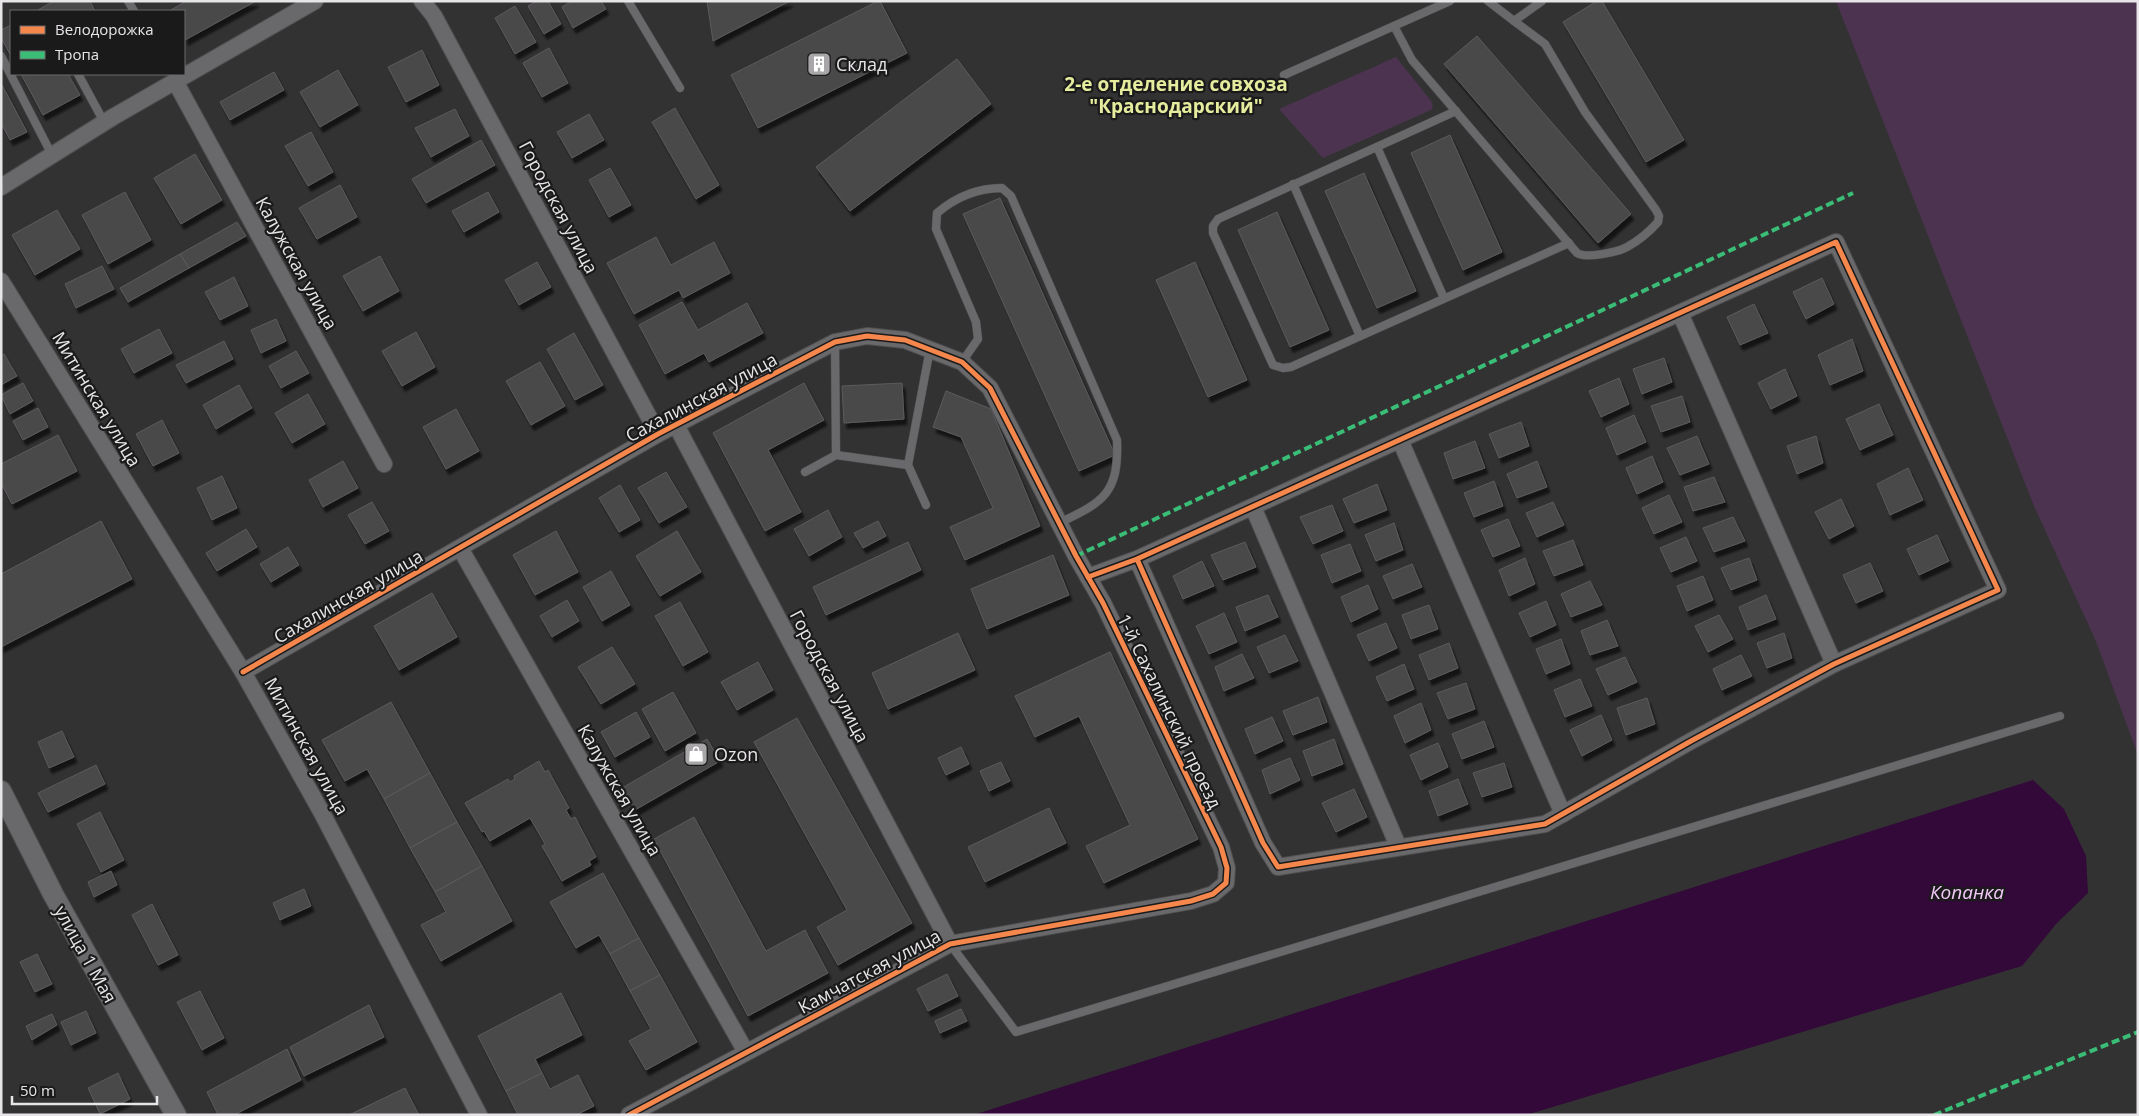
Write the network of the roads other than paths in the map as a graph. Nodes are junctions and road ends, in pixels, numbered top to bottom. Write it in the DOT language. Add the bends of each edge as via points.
graph roads {
  1 [pos="315,1"];
  2 [pos="422,1"];
  3 [pos="628,1"];
  4 [pos="1450,1"];
  5 [pos="1488,1"];
  6 [pos="1542,1"];
  7 [pos="1514,20"];
  8 [pos="1394,26"];
  9 [pos="1,56"];
  10 [pos="185,71"];
  11 [pos="10,73"];
  12 [pos="11,75"];
  13 [pos="79,75"];
  14 [pos="1284,75"];
  15 [pos="173,77"];
  16 [pos="680,88"];
  17 [pos="1456,112"];
  18 [pos="104,122"];
  19 [pos="1376,147"];
  20 [pos="52,155"];
  21 [pos="1293,184"];
  22 [pos="1,187"];
  23 [pos="1569,243"];
  24 [pos="1,280"];
  25 [pos="1444,298"];
  26 [pos="1680,313"];
  27 [pos="1360,336"];
  28 [pos="835,342"];
  29 [pos="930,349"];
  30 [pos="962,362"];
  31 [pos="676,425"];
  32 [pos="658,434"];
  33 [pos="1400,440"];
  34 [pos="836,455"];
  35 [pos="384,464"];
  36 [pos="908,464"];
  37 [pos="804,472"];
  38 [pos="926,505"];
  39 [pos="1252,507"];
  40 [pos="1059,523"];
  41 [pos="460,548"];
  42 [pos="1076,556"];
  43 [pos="1137,559"];
  44 [pos="1088,577"];
  45 [pos="1834,664"];
  46 [pos="243,672"];
  47 [pos="2060,716"];
  48 [pos="1,791"];
  49 [pos="1563,814"];
  50 [pos="1398,846"];
  51 [pos="1226,883"];
  52 [pos="950,944"];
  53 [pos="746,1052"];
  54 [pos="176,1115"];
  55 [pos="479,1115"];
  56 [pos="629,1115"];
  1 -- 10 [label="street"];
  2 -- 32 [label="street, Городская улица" via="434,16"];
  3 -- 16 [label="lane"];
  4 -- 8 [label="lane"];
  5 -- 7 [label="lane"];
  6 -- 7 [label="lane"];
  7 -- 23 [label="lane" via="1545,44 1585,112 1658,216 1654,227 1626,248 1582,256"];
  8 -- 14 [label="lane"];
  8 -- 17 [label="lane" via="1412,60"];
  9 -- 11 [label="lane"];
  12 -- 20 [label="lane"];
  13 -- 18 [label="lane"];
  15 -- 18 [label="street"];
  15 -- 35 [label="street, Калужская улица"];
  17 -- 19 [label="lane"];
  17 -- 23 [label="lane"];
  18 -- 20 [label="street"];
  19 -- 21 [label="lane"];
  19 -- 25 [label="lane"];
  20 -- 22 [label="street"];
  21 -- 27 [label="lane"];
  21 -- 27 [label="lane" via="1218,219 1213,226 1215,238 1273,364 1291,367"];
  23 -- 25 [label="lane"];
  24 -- 46 [label="street, Митинская улица"];
  25 -- 27 [label="lane"];
  26 -- 33 [label="street"];
  26 -- 45 [label="street"];
  26 -- 45 [label="street" via="1836,242 1998,590"];
  28 -- 29 [label="street, Сахалинская улица" via="867,336 905,340"];
  28 -- 31 [label="street, Сахалинская улица"];
  28 -- 34 [label="lane"];
  29 -- 30 [label="street, Сахалинская улица"];
  29 -- 36 [label="lane"];
  30 -- 40 [label="street, Сахалинская улица" via="990,388"];
  30 -- 40 [label="lane" via="978,340 976,322 936,229 937,213 949,202 985,188 1002,188 1011,196 1117,440 1114,479 1105,495 1091,508"];
  31 -- 32 [label="street, Сахалинская улица"];
  31 -- 52 [label="street, Городская улица"];
  32 -- 41 [label="street, Сахалинская улица"];
  33 -- 39 [label="street"];
  33 -- 49 [label="street"];
  34 -- 36 [label="lane"];
  34 -- 37 [label="lane"];
  36 -- 38 [label="lane"];
  39 -- 43 [label="street"];
  39 -- 50 [label="street"];
  40 -- 42 [label="street, Сахалинская улица"];
  41 -- 46 [label="street, Сахалинская улица"];
  41 -- 53 [label="street, Калужская улица"];
  42 -- 44 [label="street, 1-й Сахалинский проезд"];
  43 -- 44 [label="street"];
  43 -- 50 [label="street" via="1263,844 1278,867"];
  44 -- 51 [label="street, 1-й Сахалинский проезд" via="1221,847 1227,868"];
  45 -- 49 [label="street"];
  46 -- 55 [label="street, Митинская улица" via="322,812"];
  47 -- 52 [label="lane" via="1016,1032"];
  48 -- 54 [label="street, улица 1 Мая" via="53,894"];
  49 -- 50 [label="street" via="1545,824"];
  51 -- 52 [label="street, Камчатская улица" via="1213,894 1191,901"];
  52 -- 53 [label="street, Камчатская улица"];
  53 -- 56 [label="street, Камчатская улица"];
}
